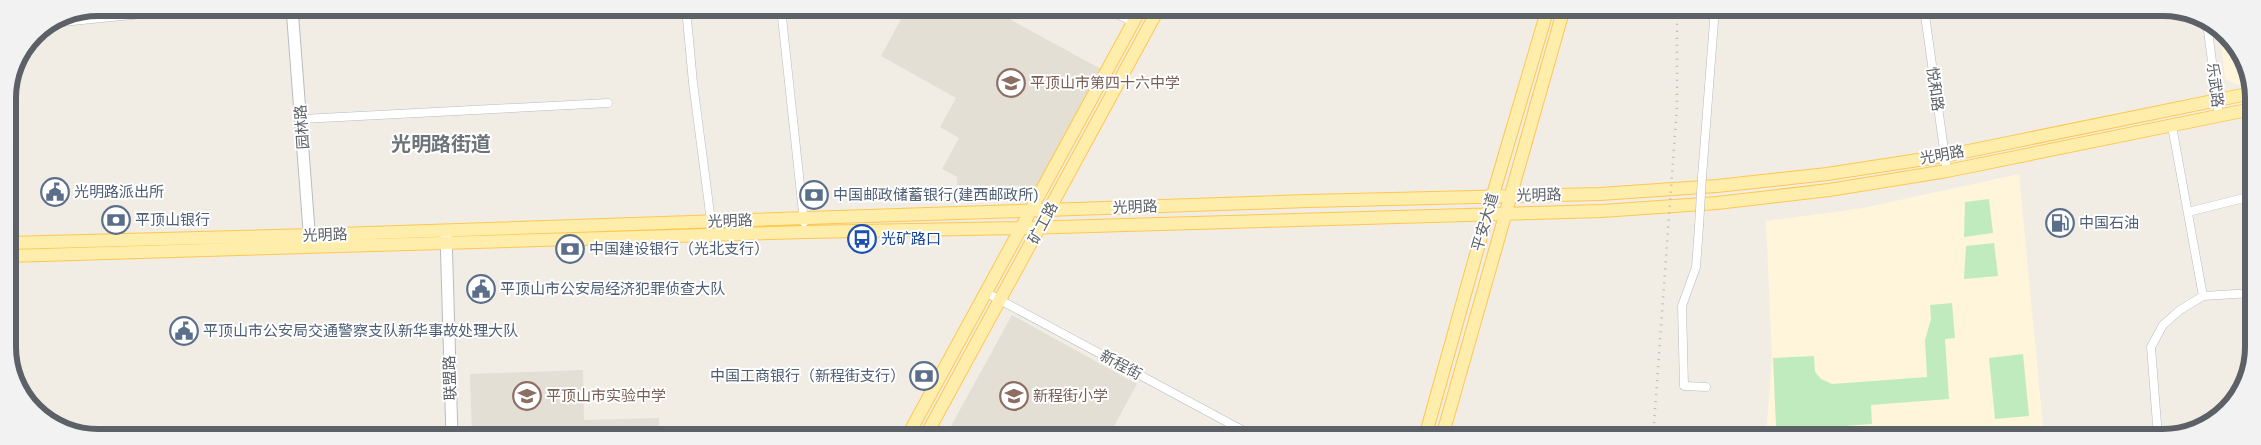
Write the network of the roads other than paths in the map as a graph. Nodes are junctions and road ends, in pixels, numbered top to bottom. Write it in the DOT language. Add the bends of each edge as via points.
graph roads {
  1 [pos="122,16"];
  2 [pos="293,16"];
  3 [pos="687,16"];
  4 [pos="782,16"];
  5 [pos="1121,16"];
  6 [pos="1136,16"];
  7 [pos="1155,16"];
  8 [pos="1546,16"];
  9 [pos="1562,16"];
  10 [pos="1714,16"];
  11 [pos="1925,16"];
  12 [pos="74,21"];
  13 [pos="1133,22"];
  14 [pos="2208,30"];
  15 [pos="2244,95"];
  16 [pos="2217,100"];
  17 [pos="608,103"];
  18 [pos="2245,110"];
  19 [pos="2219,116"];
  20 [pos="302,120"];
  21 [pos="2172,126"];
  22 [pos="1944,156"];
  23 [pos="1947,171"];
  24 [pos="1492,196"];
  25 [pos="1509,196"];
  26 [pos="2245,198"];
  27 [pos="1032,210"];
  28 [pos="1050,210"];
  29 [pos="2188,212"];
  30 [pos="1504,214"];
  31 [pos="1487,215"];
  32 [pos="803,218"];
  33 [pos="711,222"];
  34 [pos="1041,227"];
  35 [pos="1023,228"];
  36 [pos="805,232"];
  37 [pos="446,237"];
  38 [pos="310,241"];
  39 [pos="16,243"];
  40 [pos="16,256"];
  41 [pos="987,293"];
  42 [pos="2245,294"];
  43 [pos="2203,296"];
  44 [pos="1000,300"];
  45 [pos="1706,387"];
  46 [pos="452,429"];
  47 [pos="912,429"];
  48 [pos="929,429"];
  49 [pos="1240,429"];
  50 [pos="1428,429"];
  51 [pos="1444,429"];
  52 [pos="2157,429"];
  1 -- 12 [label="street"];
  2 -- 20 [label="street, 园林路"];
  3 -- 33 [label="street"];
  4 -- 32 [label="street"];
  5 -- 13 [label="street"];
  6 -- 13 [label="main road, 矿工路"];
  7 -- 28 [label="main road, 矿工路"];
  8 -- 24 [label="main road, 平安大道"];
  9 -- 25 [label="main road, 平安大道"];
  10 -- 45 [label="street, bridge" via="1695,272 1682,306 1684,386"];
  11 -- 22 [label="street, 悦和路"];
  13 -- 27 [label="main road, 矿工路"];
  14 -- 16 [label="street, 乐武路"];
  15 -- 16 [label="main road, 光明路"];
  16 -- 19 [label="street, 乐武路"];
  16 -- 22 [label="main road, 光明路"];
  17 -- 20 [label="street"];
  18 -- 19 [label="main road, 光明路"];
  19 -- 21 [label="main road, 光明路"];
  20 -- 38 [label="street, 园林路"];
  21 -- 23 [label="main road, 光明路"];
  21 -- 29 [label="street"];
  22 -- 23 [label="street, 悦和路"];
  22 -- 25 [label="main road, 光明路" via="1827,174 1717,186"];
  23 -- 30 [label="main road, 光明路" via="1829,190 1717,203"];
  24 -- 25 [label="main road, 光明路"];
  24 -- 28 [label="main road, 光明路"];
  24 -- 31 [label="main road, 平安大道"];
  25 -- 30 [label="main road, 平安大道"];
  26 -- 29 [label="street"];
  27 -- 28 [label="main road, 光明路"];
  27 -- 32 [label="main road, 光明路"];
  27 -- 35 [label="main road, 矿工路"];
  28 -- 34 [label="main road, 矿工路"];
  29 -- 43 [label="street"];
  30 -- 31 [label="main road, 光明路"];
  30 -- 51 [label="main road, 平安大道"];
  31 -- 34 [label="main road, 光明路"];
  31 -- 50 [label="main road, 平安大道"];
  32 -- 33 [label="main road, 光明路"];
  32 -- 36 [label="street"];
  33 -- 37 [label="main road, 光明路"];
  34 -- 35 [label="main road, 光明路"];
  34 -- 44 [label="main road, 矿工路"];
  35 -- 36 [label="main road, 光明路"];
  35 -- 41 [label="main road, 矿工路"];
  36 -- 37 [label="main road, 光明路"];
  37 -- 38 [label="main road, 光明路"];
  37 -- 46 [label="street, 联盟路"];
  38 -- 39 [label="main road, 光明路"];
  38 -- 40 [label="main road, 光明路"];
  41 -- 44 [label="street, 新程街"];
  41 -- 47 [label="main road, 矿工路"];
  42 -- 43 [label="street"];
  43 -- 52 [label="street" via="2163,325 2151,347"];
  44 -- 48 [label="main road, 矿工路"];
  44 -- 49 [label="street, 新程街"];
}
